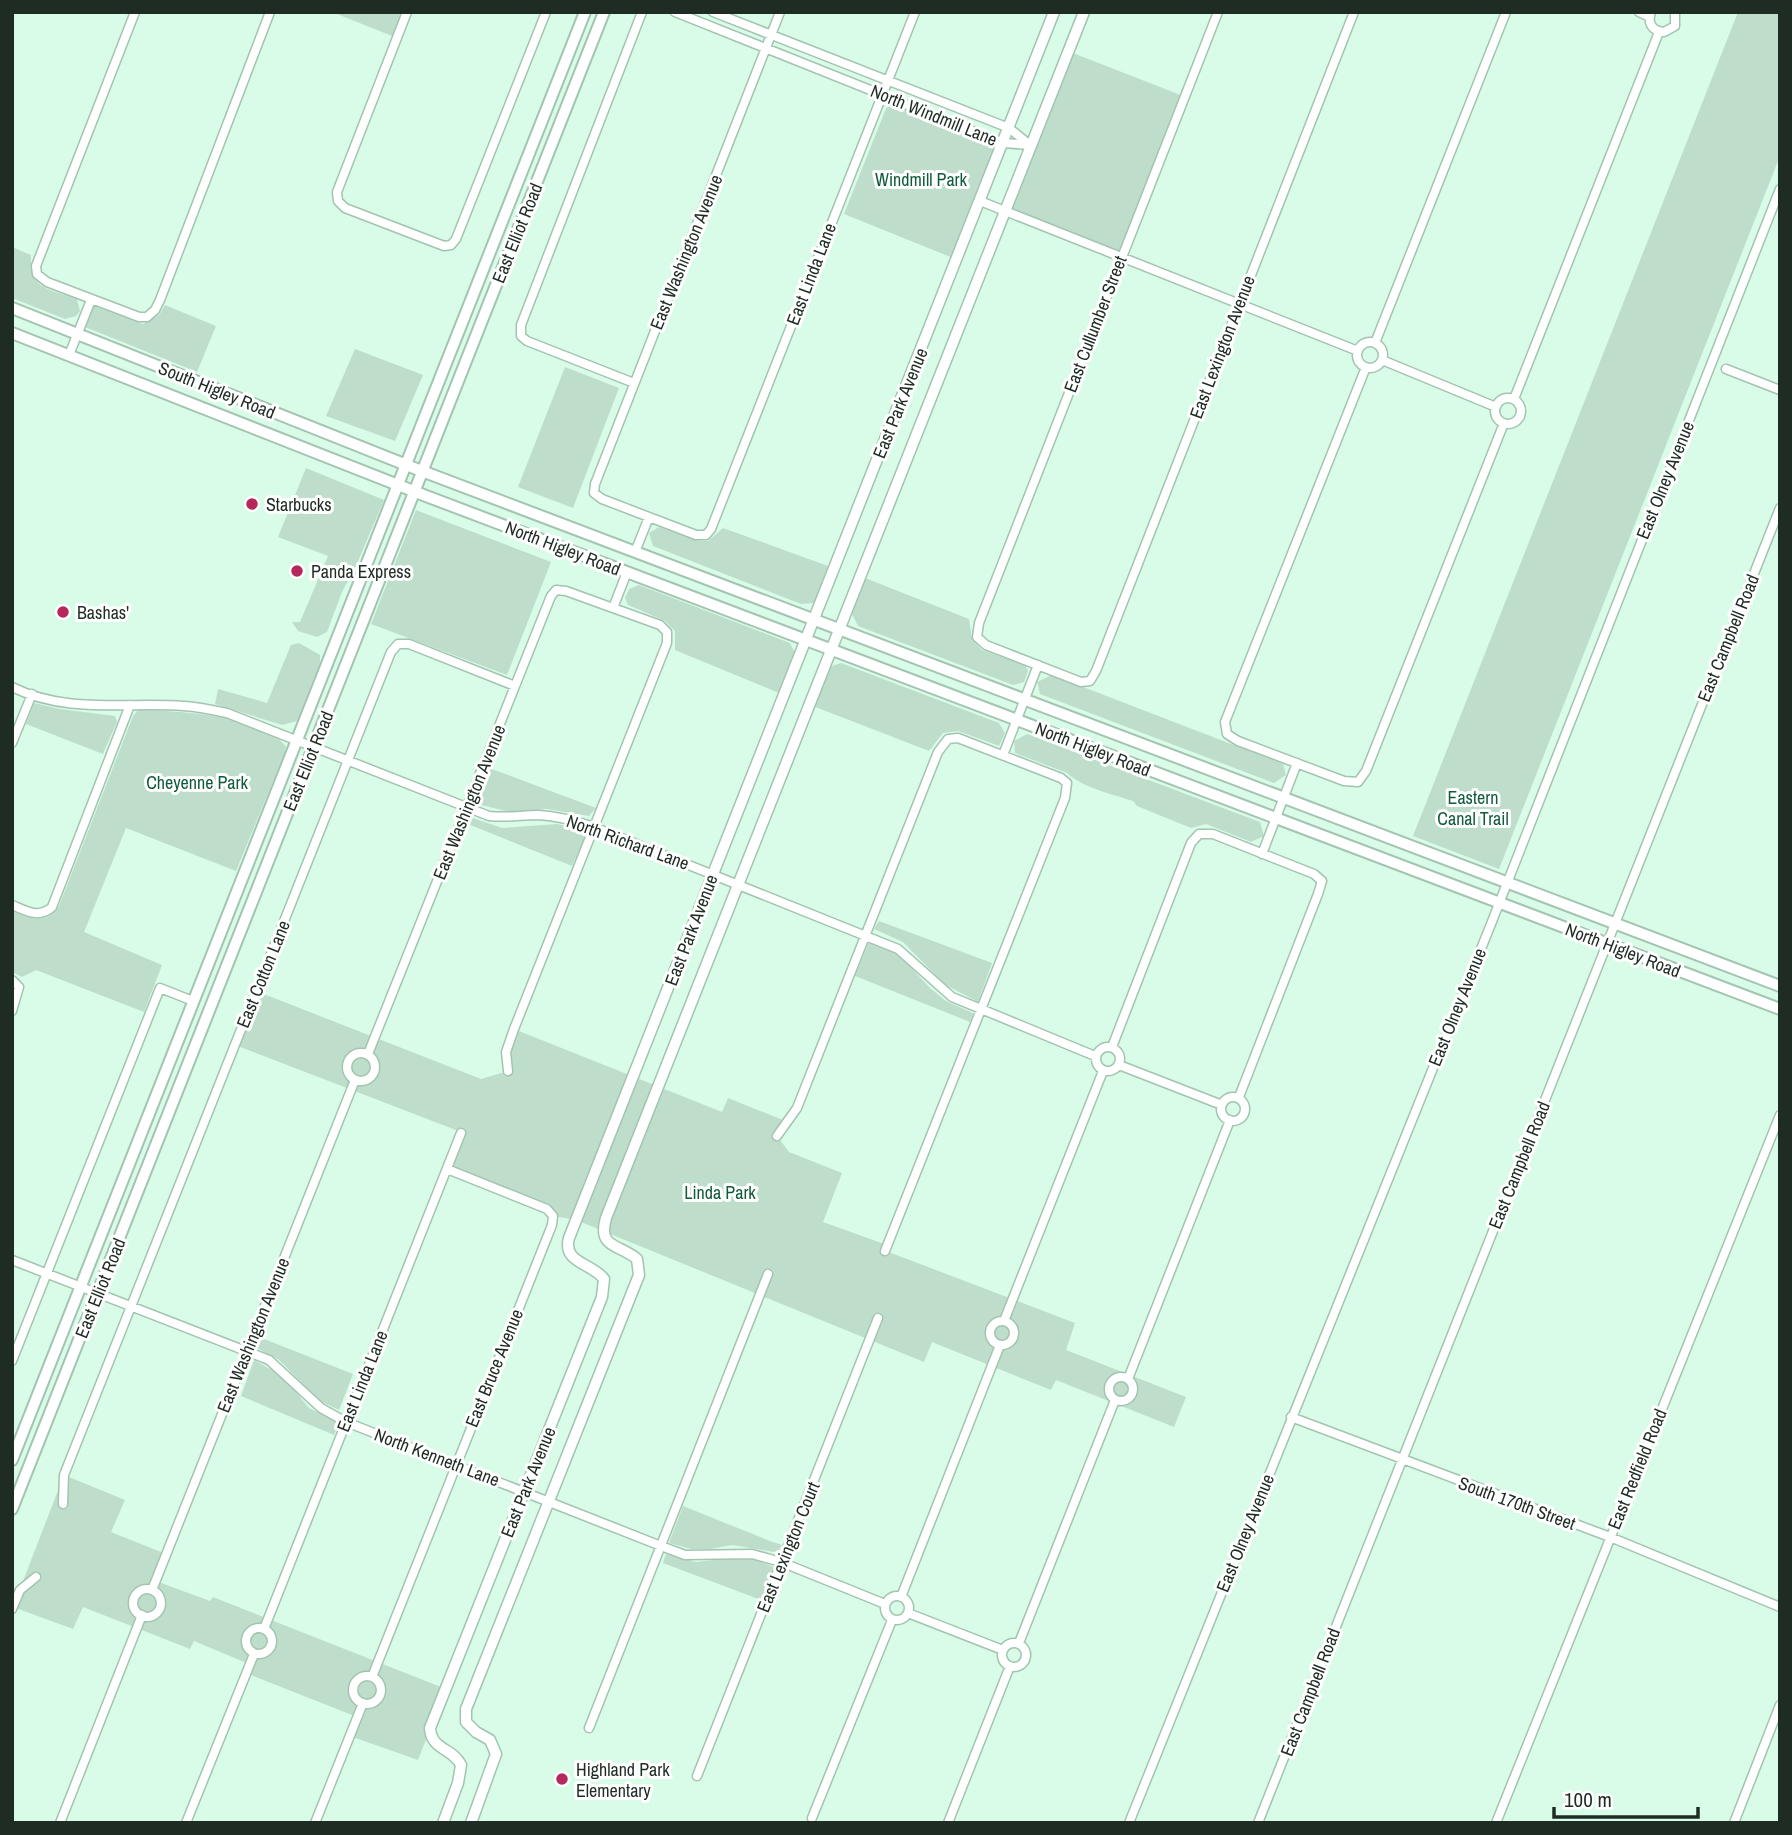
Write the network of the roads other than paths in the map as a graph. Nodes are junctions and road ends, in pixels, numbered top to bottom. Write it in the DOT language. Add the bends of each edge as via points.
graph roads {
  1 [pos="135,12"];
  2 [pos="270,12"];
  3 [pos="407,12"];
  4 [pos="546,12"];
  5 [pos="585,12"];
  6 [pos="604,12"];
  7 [pos="642,12"];
  8 [pos="675,12"];
  9 [pos="713,12"];
  10 [pos="780,12"];
  11 [pos="915,12"];
  12 [pos="1054,12"];
  13 [pos="1084,12"];
  14 [pos="1218,12"];
  15 [pos="1354,12"];
  16 [pos="1506,12"];
  17 [pos="1639,12"];
  18 [pos="1675,12"];
  19 [pos="1650,14"];
  20 [pos="1659,32"];
  21 [pos="771,35"];
  22 [pos="766,48"];
  23 [pos="888,81"];
  24 [pos="882,94"];
  25 [pos="1009,128"];
  26 [pos="1003,143"];
  27 [pos="1030,145"];
  28 [pos="1780,189"];
  29 [pos="980,201"];
  30 [pos="1004,211"];
  31 [pos="1121,257"];
  32 [pos="91,300"];
  33 [pos="1238,304"];
  34 [pos="12,308"];
  35 [pos="12,333"];
  36 [pos="77,334"];
  37 [pos="1375,343"];
  38 [pos="1358,351"];
  39 [pos="69,355"];
  40 [pos="1382,360"];
  41 [pos="1366,367"];
  42 [pos="1726,369"];
  43 [pos="634,383"];
  44 [pos="1780,390"];
  45 [pos="1514,399"];
  46 [pos="1496,407"];
  47 [pos="1504,423"];
  48 [pos="406,465"];
  49 [pos="422,471"];
  50 [pos="406,488"];
  51 [pos="1780,508"];
  52 [pos="649,517"];
  53 [pos="635,552"];
  54 [pos="627,572"];
  55 [pos="613,608"];
  56 [pos="813,620"];
  57 [pos="839,629"];
  58 [pos="806,640"];
  59 [pos="831,649"];
  60 [pos="1038,665"];
  61 [pos="515,686"];
  62 [pos="12,687"];
  63 [pos="32,694"];
  64 [pos="1024,700"];
  65 [pos="130,705"];
  66 [pos="1016,720"];
  67 [pos="298,740"];
  68 [pos="12,743"];
  69 [pos="314,746"];
  70 [pos="1003,755"];
  71 [pos="347,760"];
  72 [pos="1297,763"];
  73 [pos="1284,797"];
  74 [pos="467,808"];
  75 [pos="1276,818"];
  76 [pos="594,827"];
  77 [pos="1262,854"];
  78 [pos="713,874"];
  79 [pos="1506,882"];
  80 [pos="738,884"];
  81 [pos="1498,904"];
  82 [pos="12,905"];
  83 [pos="1615,924"];
  84 [pos="866,934"];
  85 [pos="1607,944"];
  86 [pos="12,980"];
  87 [pos="1780,986"];
  88 [pos="193,1001"];
  89 [pos="1780,1009"];
  90 [pos="981,1010"];
  91 [pos="12,1011"];
  92 [pos="1112,1047"];
  93 [pos="368,1054"];
  94 [pos="1095,1056"];
  95 [pos="1119,1065"];
  96 [pos="508,1071"];
  97 [pos="1103,1071"];
  98 [pos="355,1080"];
  99 [pos="1239,1097"];
  100 [pos="1222,1105"];
  101 [pos="1780,1115"];
  102 [pos="1230,1120"];
  103 [pos="461,1133"];
  104 [pos="777,1136"];
  105 [pos="447,1169"];
  106 [pos="886,1251"];
  107 [pos="12,1260"];
  108 [pos="47,1273"];
  109 [pos="768,1274"];
  110 [pos="89,1290"];
  111 [pos="132,1306"];
  112 [pos="878,1318"];
  113 [pos="1004,1321"];
  114 [pos="1000,1345"];
  115 [pos="247,1351"];
  116 [pos="12,1361"];
  117 [pos="1128,1379"];
  118 [pos="1115,1400"];
  119 [pos="1291,1417"];
  120 [pos="346,1422"];
  121 [pos="12,1460"];
  122 [pos="1401,1460"];
  123 [pos="456,1464"];
  124 [pos="524,1491"];
  125 [pos="549,1502"];
  126 [pos="63,1504"];
  127 [pos="12,1509"];
  128 [pos="1610,1537"];
  129 [pos="661,1546"];
  130 [pos="781,1562"];
  131 [pos="36,1577"];
  132 [pos="152,1590"];
  133 [pos="901,1597"];
  134 [pos="885,1604"];
  135 [pos="1780,1607"];
  136 [pos="12,1609"];
  137 [pos="908,1613"];
  138 [pos="142,1615"];
  139 [pos="891,1620"];
  140 [pos="264,1629"];
  141 [pos="1019,1643"];
  142 [pos="1003,1650"];
  143 [pos="254,1654"];
  144 [pos="1010,1666"];
  145 [pos="372,1677"];
  146 [pos="363,1703"];
  147 [pos="1780,1705"];
  148 [pos="589,1728"];
  149 [pos="697,1776"];
  150 [pos="812,1818"];
  151 [pos="60,1823"];
  152 [pos="186,1823"];
  153 [pos="315,1823"];
  154 [pos="443,1823"];
  155 [pos="471,1823"];
  156 [pos="948,1823"];
  157 [pos="1129,1823"];
  158 [pos="1258,1823"];
  159 [pos="1496,1823"];
  160 [pos="1734,1823"];
  1 -- 32 [label="street" via="38,259 37,274 47,282"];
  2 -- 32 [label="street" via="155,310 139,317"];
  3 -- 4 [label="street" via="337,191 338,201 345,208 444,246 456,239"];
  5 -- 48 [label="main road, East Elliot Road"];
  6 -- 49 [label="main road, East Elliot Road"];
  7 -- 43 [label="street" via="521,325 521,336 527,341"];
  8 -- 22 [label="street, North Windmill Lane"];
  9 -- 21 [label="street, North Windmill Lane"];
  10 -- 21 [label="street, East Washington Avenue"];
  11 -- 23 [label="street, East Linda Lane"];
  12 -- 25 [label="street, East Park Avenue"];
  13 -- 27 [label="street, East Park Avenue"];
  14 -- 31 [label="street, East Cullumber Street"];
  15 -- 33 [label="street, East Lexington Avenue"];
  16 -- 37 [label="street"];
  17 -- 19 [label="street"];
  18 -- 20 [label="street" via="1675,26"];
  19 -- 20 [label="street" via="1651,26"];
  20 -- 45 [label="street"];
  21 -- 22 [label="street, East Washington Avenue"];
  21 -- 23 [label="street, North Windmill Lane"];
  22 -- 24 [label="street, North Windmill Lane"];
  22 -- 43 [label="street, East Washington Avenue"];
  23 -- 24 [label="street, East Linda Lane"];
  23 -- 25 [label="street, North Windmill Lane"];
  24 -- 26 [label="street, North Windmill Lane"];
  24 -- 52 [label="street, East Linda Lane" via="711,529 706,536 696,535"];
  25 -- 26 [label="street, East Park Avenue"];
  25 -- 27 [label="street, North Windmill Lane"];
  26 -- 27 [label="street, North Windmill Lane"];
  26 -- 29 [label="street, East Park Avenue"];
  27 -- 30 [label="street, East Park Avenue"];
  28 -- 79 [label="street, East Olney Avenue"];
  29 -- 30 [label="street"];
  29 -- 56 [label="street, East Park Avenue"];
  30 -- 31 [label="street"];
  30 -- 57 [label="street, East Park Avenue"];
  31 -- 33 [label="street"];
  31 -- 60 [label="street, East Cullumber Street" via="979,623 978,637 986,645"];
  32 -- 36 [label="street"];
  33 -- 38 [label="street"];
  33 -- 60 [label="street, East Lexington Avenue" via="1096,671 1090,681 1081,682"];
  34 -- 36 [label="main road, South Higley Road"];
  35 -- 39 [label="main road, South Higley Road"];
  36 -- 39 [label="street"];
  36 -- 48 [label="main road, South Higley Road"];
  37 -- 38 [label="street"];
  37 -- 40 [label="street" via="1383,352"];
  38 -- 41 [label="street" via="1358,359"];
  39 -- 50 [label="main road, South Higley Road"];
  40 -- 41 [label="street" via="1373,368"];
  40 -- 46 [label="street"];
  41 -- 72 [label="street" via="1225,722 1227,734"];
  42 -- 44 [label="street"];
  43 -- 52 [label="street, East Washington Avenue" via="594,493"];
  45 -- 46 [label="street" via="1503,399"];
  45 -- 47 [label="street" via="1520,405 1519,418"];
  46 -- 47 [label="street" via="1497,418"];
  47 -- 72 [label="street" via="1366,771 1358,782 1344,781"];
  48 -- 49 [label="main road, South Higley Road"];
  48 -- 50 [label="main road, East Elliot Road"];
  49 -- 50 [label="main road, East Elliot Road"];
  49 -- 53 [label="main road, North Higley Road"];
  50 -- 54 [label="main road, North Higley Road"];
  50 -- 67 [label="main road, East Elliot Road"];
  50 -- 69 [label="main road, East Elliot Road"];
  51 -- 83 [label="street, East Campbell Road"];
  52 -- 53 [label="street"];
  53 -- 56 [label="main road, North Higley Road"];
  54 -- 55 [label="street"];
  54 -- 58 [label="main road, North Higley Road"];
  55 -- 61 [label="street, East Washington Avenue" via="556,590"];
  55 -- 76 [label="street" via="660,625 667,632 667,643"];
  56 -- 57 [label="main road, North Higley Road"];
  56 -- 58 [label="street, East Park Avenue"];
  57 -- 59 [label="street, East Park Avenue"];
  57 -- 64 [label="main road, North Higley Road"];
  58 -- 59 [label="main road, North Higley Road"];
  58 -- 78 [label="street, East Park Avenue"];
  59 -- 66 [label="main road, North Higley Road"];
  59 -- 80 [label="street, East Park Avenue"];
  60 -- 64 [label="street"];
  61 -- 71 [label="street, East Cotton Lane" via="409,644 398,644"];
  61 -- 74 [label="street, East Washington Avenue"];
  62 -- 63 [label="street, North Richard Lane"];
  63 -- 65 [label="street, North Richard Lane" via="91,706"];
  63 -- 68 [label="street"];
  64 -- 66 [label="street"];
  64 -- 73 [label="main road, North Higley Road"];
  65 -- 67 [label="street, North Richard Lane" via="185,706 227,713"];
  65 -- 82 [label="street" via="52,907 35,915"];
  66 -- 70 [label="street"];
  66 -- 75 [label="main road, North Higley Road"];
  67 -- 69 [label="street, North Richard Lane"];
  67 -- 88 [label="main road, East Elliot Road"];
  69 -- 71 [label="street, North Richard Lane"];
  69 -- 110 [label="main road, East Elliot Road"];
  70 -- 84 [label="street" via="958,738 948,739 938,752"];
  70 -- 90 [label="street" via="1067,783"];
  71 -- 74 [label="street, North Richard Lane"];
  71 -- 111 [label="street, East Cotton Lane"];
  72 -- 73 [label="street"];
  73 -- 75 [label="street"];
  73 -- 79 [label="main road, North Higley Road"];
  74 -- 76 [label="street, North Richard Lane" via="489,816 566,818"];
  74 -- 93 [label="street, East Washington Avenue"];
  75 -- 77 [label="street"];
  75 -- 81 [label="main road, North Higley Road"];
  76 -- 78 [label="street, North Richard Lane"];
  76 -- 96 [label="street" via="514,1029 506,1052"];
  77 -- 92 [label="street" via="1213,834 1199,834 1191,843"];
  77 -- 99 [label="street" via="1322,881"];
  78 -- 80 [label="street, North Richard Lane"];
  78 -- 124 [label="street, East Park Avenue" via="569,1238 571,1256 598,1272 604,1286"];
  79 -- 81 [label="street, East Olney Avenue"];
  79 -- 83 [label="main road, North Higley Road"];
  80 -- 84 [label="street, North Richard Lane"];
  80 -- 125 [label="street, East Park Avenue" via="606,1218 603,1232 607,1242 637,1259 639,1275"];
  81 -- 85 [label="main road, North Higley Road"];
  81 -- 119 [label="street, East Olney Avenue"];
  83 -- 85 [label="street, East Campbell Road"];
  83 -- 87 [label="main road, North Higley Road"];
  84 -- 90 [label="street, North Richard Lane" via="898,949 952,998"];
  84 -- 104 [label="street" via="797,1108"];
  85 -- 89 [label="main road, North Higley Road"];
  85 -- 122 [label="street, East Campbell Road"];
  86 -- 91 [label="street" via="19,987"];
  88 -- 108 [label="street" via="160,988"];
  88 -- 110 [label="main road, East Elliot Road"];
  90 -- 94 [label="street, North Richard Lane"];
  90 -- 106 [label="street"];
  92 -- 94 [label="street" via="1102,1048"];
  92 -- 95 [label="street" via="1119,1054"];
  93 -- 98 [label="street, East Washington Avenue" via="375,1071 368,1080"];
  93 -- 98 [label="street, East Washington Avenue" via="356,1054 349,1060 348,1073"];
  94 -- 97 [label="street"];
  95 -- 97 [label="street"];
  95 -- 100 [label="street"];
  97 -- 113 [label="street"];
  98 -- 115 [label="street, East Washington Avenue"];
  99 -- 100 [label="street" via="1229,1097"];
  99 -- 102 [label="street" via="1245,1113 1239,1120"];
  100 -- 102 [label="street" via="1222,1113"];
  101 -- 128 [label="street, East Redfield Road"];
  102 -- 117 [label="street"];
  103 -- 105 [label="street, East Linda Lane"];
  105 -- 120 [label="street, East Linda Lane"];
  105 -- 123 [label="street, East Bruce Avenue" via="548,1209 553,1216"];
  107 -- 108 [label="street, North Kenneth Lane"];
  108 -- 110 [label="street, North Kenneth Lane"];
  108 -- 116 [label="street"];
  109 -- 129 [label="street"];
  110 -- 111 [label="street, North Kenneth Lane"];
  110 -- 121 [label="main road, East Elliot Road"];
  110 -- 127 [label="main road, East Elliot Road"];
  111 -- 115 [label="street, North Kenneth Lane"];
  111 -- 126 [label="street, East Cotton Lane" via="64,1475"];
  112 -- 130 [label="street, East Lexington Court"];
  113 -- 114 [label="street" via="990,1330 992,1341"];
  113 -- 114 [label="street" via="1015,1335 1010,1343"];
  114 -- 133 [label="street"];
  115 -- 120 [label="street, North Kenneth Lane" via="269,1360 321,1408"];
  115 -- 132 [label="street, East Washington Avenue"];
  117 -- 118 [label="street" via="1133,1387 1130,1398"];
  117 -- 118 [label="street" via="1117,1377 1110,1383"];
  118 -- 141 [label="street"];
  119 -- 122 [label="street, South 170th Street"];
  119 -- 157 [label="street, East Olney Avenue"];
  120 -- 123 [label="street, North Kenneth Lane"];
  120 -- 140 [label="street, East Linda Lane"];
  122 -- 128 [label="street, South 170th Street"];
  122 -- 158 [label="street, East Campbell Road"];
  123 -- 124 [label="street, North Kenneth Lane"];
  123 -- 145 [label="street, East Bruce Avenue"];
  124 -- 125 [label="street, North Kenneth Lane"];
  124 -- 154 [label="street, East Park Avenue" via="430,1728 430,1738 461,1765"];
  125 -- 129 [label="street, North Kenneth Lane"];
  125 -- 155 [label="street, East Park Avenue" via="466,1709 466,1722 490,1740 496,1754"];
  128 -- 135 [label="street, South 170th Street"];
  128 -- 159 [label="street, East Redfield Road"];
  129 -- 130 [label="street, North Kenneth Lane" via="685,1555 752,1554"];
  129 -- 148 [label="street"];
  130 -- 134 [label="street, North Kenneth Lane"];
  130 -- 149 [label="street, East Lexington Court"];
  131 -- 136 [label="street" via="20,1590"];
  132 -- 138 [label="street, East Washington Avenue" via="140,1591 134,1599 134,1608"];
  132 -- 138 [label="street, East Washington Avenue" via="160,1599 159,1610"];
  133 -- 134 [label="street" via="891,1597"];
  133 -- 137 [label="street" via="908,1604"];
  134 -- 139 [label="street"];
  137 -- 139 [label="street" via="901,1620"];
  137 -- 142 [label="street"];
  138 -- 151 [label="street, East Washington Avenue"];
  139 -- 150 [label="street"];
  140 -- 143 [label="street, East Linda Lane" via="272,1638 271,1648"];
  140 -- 143 [label="street, East Linda Lane" via="247,1635 247,1647"];
  141 -- 142 [label="street" via="1010,1643"];
  141 -- 144 [label="street" via="1026,1650 1026,1659 1018,1667"];
  142 -- 144 [label="street" via="1003,1660"];
  143 -- 152 [label="street, East Linda Lane"];
  144 -- 156 [label="street"];
  145 -- 146 [label="street, East Bruce Avenue" via="380,1692 373,1702"];
  145 -- 146 [label="street, East Bruce Avenue" via="363,1676 353,1686 355,1697"];
  146 -- 153 [label="street, East Bruce Avenue"];
  147 -- 160 [label="street"];
}
